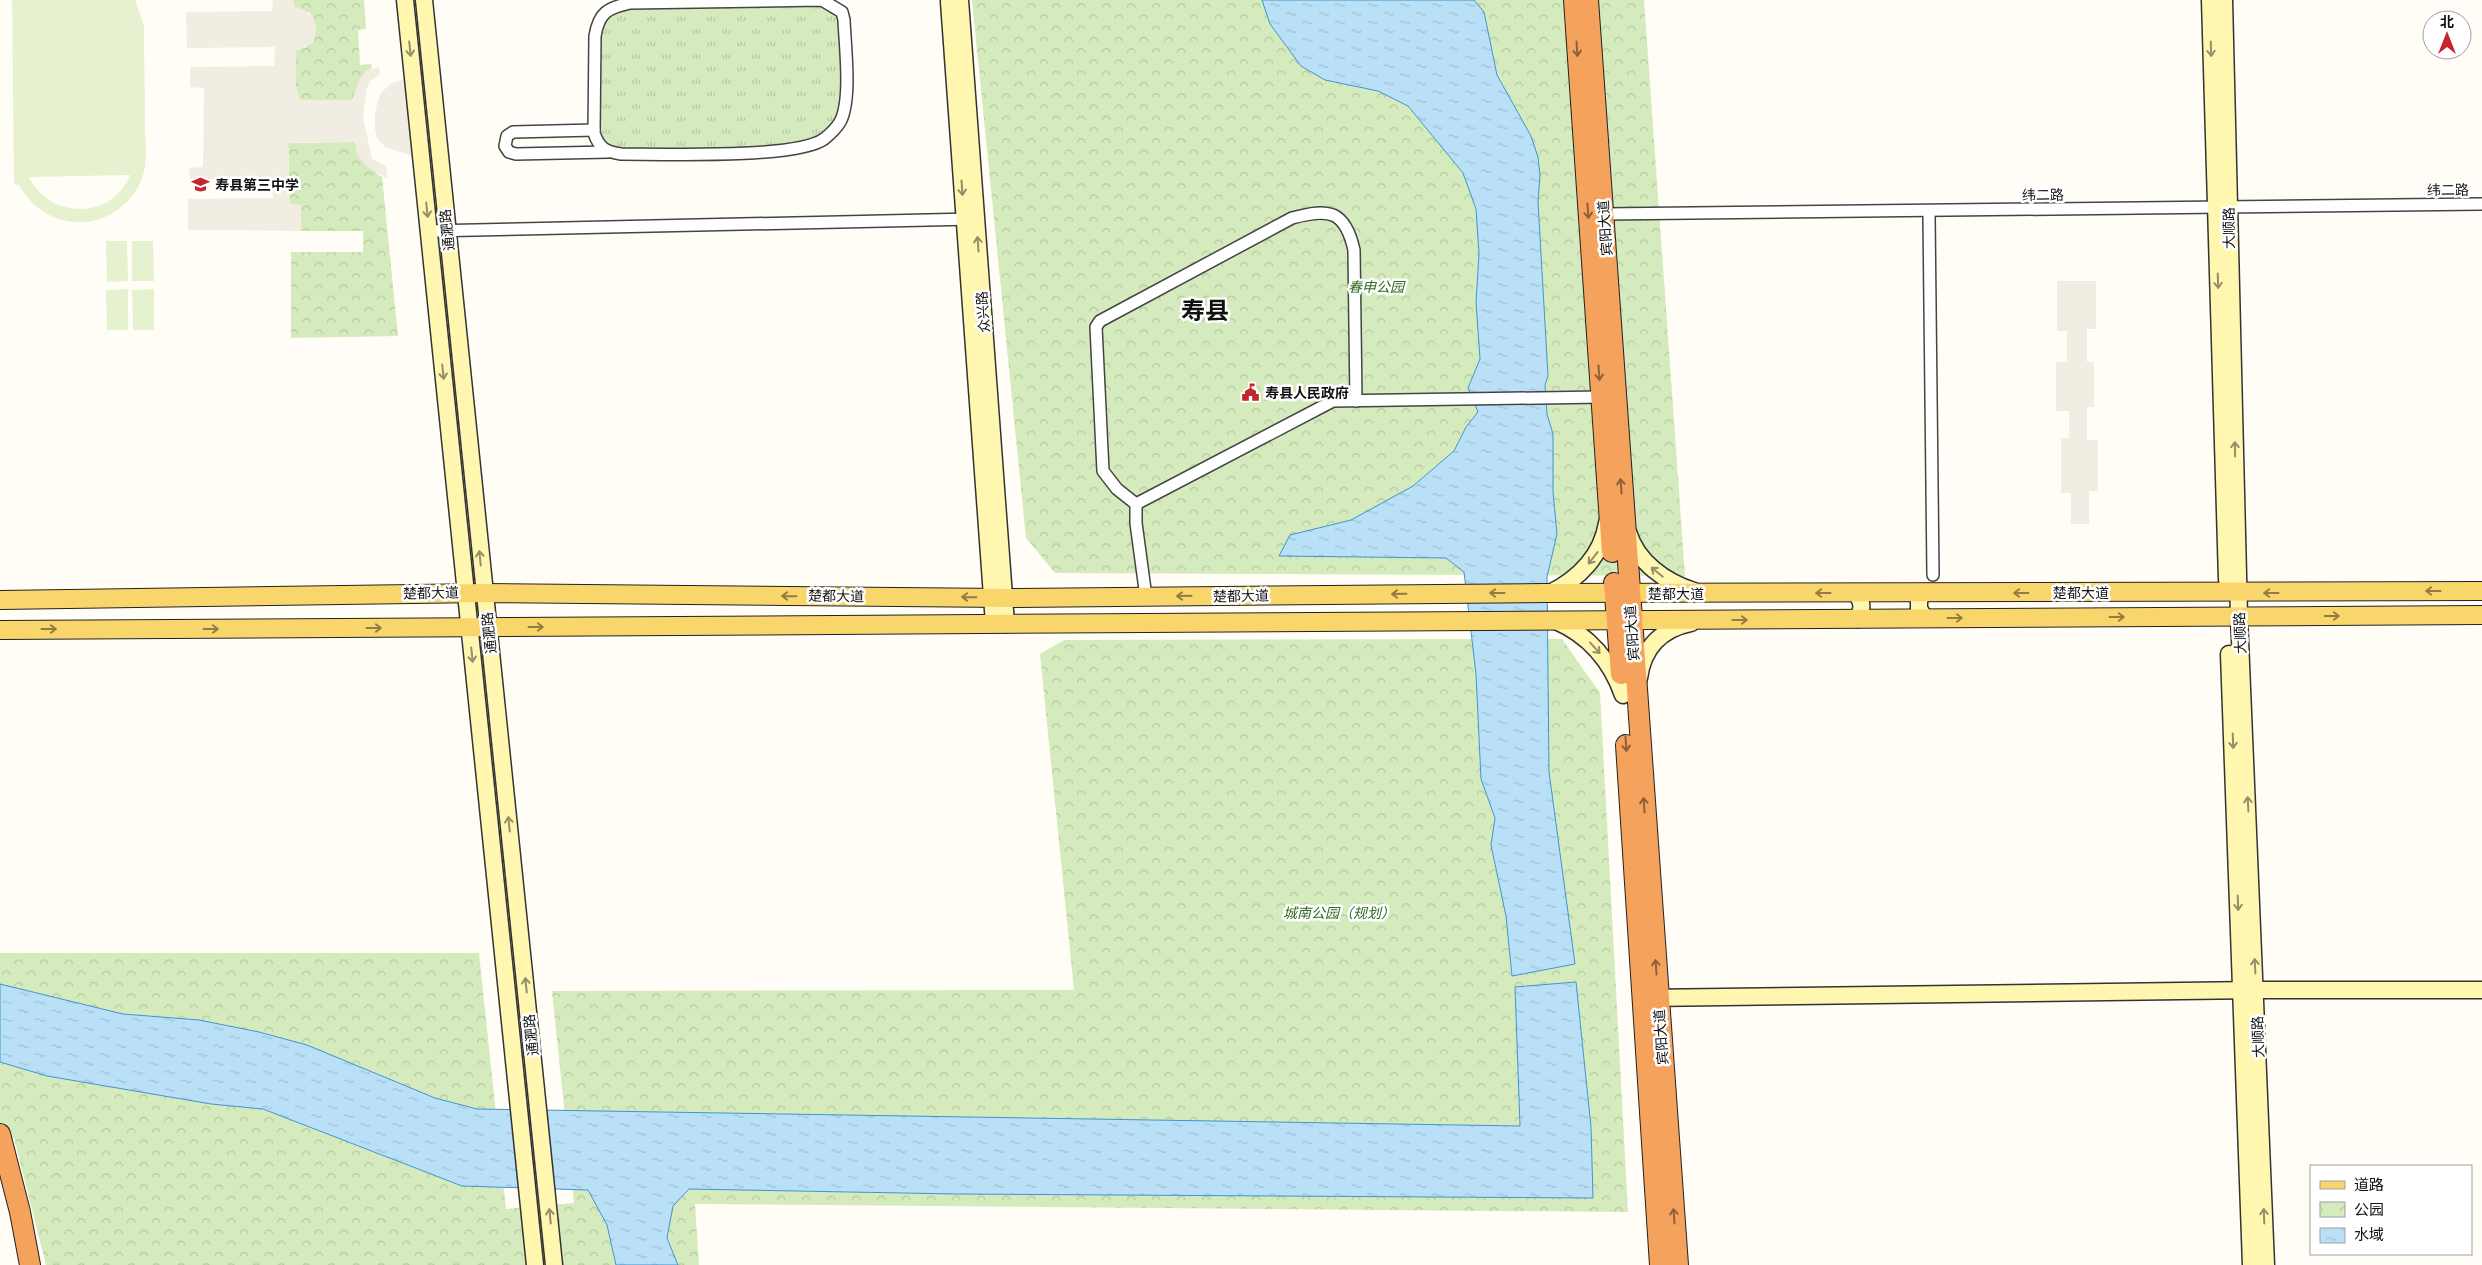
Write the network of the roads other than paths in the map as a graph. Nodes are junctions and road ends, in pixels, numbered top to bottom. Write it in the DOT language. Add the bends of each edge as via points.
graph roads {
  1 [pos="405,0"];
  2 [pos="424,0"];
  3 [pos="948,0"];
  4 [pos="960,0"];
  5 [pos="1574,0"];
  6 [pos="1588,0"];
  7 [pos="2210,0"];
  8 [pos="2224,0"];
  9 [pos="734,1"];
  10 [pos="749,1"];
  11 [pos="594,130"];
  12 [pos="608,152"];
  13 [pos="2482,204"];
  14 [pos="2222,208"];
  15 [pos="1605,214"];
  16 [pos="1929,216"];
  17 [pos="970,219"];
  18 [pos="447,230"];
  19 [pos="429,231"];
  20 [pos="1601,398"];
  21 [pos="1356,401"];
  22 [pos="1136,504"];
  23 [pos="1616,514"];
  24 [pos="1933,575"];
  25 [pos="2482,591"];
  26 [pos="484,592"];
  27 [pos="466,593"];
  28 [pos="1548,593"];
  29 [pos="1856,593"];
  30 [pos="1925,593"];
  31 [pos="2238,593"];
  32 [pos="1622,594"];
  33 [pos="1701,594"];
  34 [pos="1146,597"];
  35 [pos="1005,598"];
  36 [pos="0,600"];
  37 [pos="2482,615"];
  38 [pos="2239,616"];
  39 [pos="1925,618"];
  40 [pos="1856,619"];
  41 [pos="1704,620"];
  42 [pos="1553,621"];
  43 [pos="1624,621"];
  44 [pos="1000,624"];
  45 [pos="469,627"];
  46 [pos="488,627"];
  47 [pos="0,630"];
  48 [pos="1630,694"];
  49 [pos="2249,990"];
  50 [pos="2482,990"];
  51 [pos="1650,998"];
  52 [pos="0,1134"];
  53 [pos="0,1186"];
  54 [pos="19,1265"];
  55 [pos="30,1265"];
  56 [pos="535,1265"];
  57 [pos="554,1265"];
  58 [pos="1660,1265"];
  59 [pos="1678,1265"];
  60 [pos="2251,1265"];
  61 [pos="2266,1265"];
  1 -- 19 [label="street, 通淝路, one-way"];
  2 -- 18 [label="street, 通淝路"];
  3 -- 17 [label="street, 众兴路, one-way"];
  4 -- 17 [label="street, 众兴路"];
  5 -- 20 [label="highway, 宾阳大道, one-way"];
  6 -- 15 [label="highway, 宾阳大道"];
  7 -- 14 [label="street, 大顺路, one-way"];
  8 -- 14 [label="street, 大顺路"];
  9 -- 10 [label="street"];
  9 -- 11 [label="street" via="630,3 603,13 595,36"];
  10 -- 12 [label="street" via="822,0 842,12 846,91 840,122 824,139 788,149 723,154"];
  11 -- 12 [label="street" via="598,145"];
  11 -- 12 [label="street" via="513,132 507,136 505,146 516,154"];
  13 -- 14 [label="street, 纬二路"];
  14 -- 15 [label="street, 纬二路"];
  31 -- 14 [label="street, 大顺路, one-way"];
  14 -- 49 [label="street, 大顺路, one-way"];
  23 -- 15 [label="highway, 宾阳大道, one-way"];
  16 -- 24 [label="street"];
  17 -- 18 [label="street"];
  35 -- 17 [label="street, 众兴路, one-way"];
  17 -- 44 [label="street, 众兴路"];
  18 -- 19 [label="street"];
  26 -- 18 [label="street, 通淝路, one-way"];
  19 -- 27 [label="street, 通淝路, one-way"];
  20 -- 21 [label="street"];
  20 -- 23 [label="highway, 宾阳大道"];
  21 -- 22 [label="street" via="1333,401"];
  21 -- 22 [label="street" via="1354,250 1350,234 1335,214 1322,212 1292,218 1100,320 1096,327 1103,471 1117,489"];
  22 -- 34 [label="street"];
  23 -- 28 [label="street, one-way" via="1598,551 1586,567"];
  23 -- 32 [label="highway, 宾阳大道"];
  33 -- 23 [label="street, one-way" via="1680,587 1648,564"];
  25 -- 31 [label="main road, 楚都大道, one-way"];
  26 -- 27 [label="main road, 楚都大道"];
  35 -- 26 [label="main road, 楚都大道, one-way"];
  26 -- 46 [label="street, 通淝路"];
  27 -- 36 [label="main road, 楚都大道"];
  27 -- 45 [label="street, 通淝路"];
  28 -- 32 [label="main road, 楚都大道"];
  28 -- 34 [label="main road, 楚都大道, one-way"];
  29 -- 30 [label="main road, 楚都大道"];
  29 -- 33 [label="main road, 楚都大道, one-way"];
  29 -- 40 [label="street" via="1861,600 1862,611"];
  31 -- 30 [label="main road, 楚都大道, one-way"];
  30 -- 39 [label="street" via="1920,598 1919,609"];
  31 -- 38 [label="street, 大顺路"];
  32 -- 33 [label="main road, 楚都大道"];
  32 -- 43 [label="highway, 宾阳大道"];
  34 -- 35 [label="main road, 楚都大道"];
  35 -- 44 [label="street, 众兴路"];
  38 -- 37 [label="main road, 楚都大道, one-way"];
  39 -- 38 [label="main road, 楚都大道, one-way"];
  49 -- 38 [label="street, 大顺路, one-way"];
  39 -- 40 [label="main road, 楚都大道"];
  41 -- 40 [label="main road, 楚都大道, one-way"];
  41 -- 43 [label="main road, 楚都大道"];
  41 -- 48 [label="street" via="1682,624 1658,637 1647,650"];
  42 -- 43 [label="main road, 楚都大道"];
  42 -- 44 [label="main road, 楚都大道"];
  42 -- 48 [label="street, one-way" via="1574,629 1595,647"];
  43 -- 48 [label="highway, 宾阳大道"];
  46 -- 44 [label="main road, 楚都大道, one-way"];
  45 -- 46 [label="main road, 楚都大道"];
  47 -- 45 [label="main road, 楚都大道, one-way"];
  45 -- 56 [label="street, 通淝路, one-way"];
  57 -- 46 [label="street, 通淝路, one-way"];
  48 -- 51 [label="highway, 宾阳大道"];
  49 -- 50 [label="street"];
  49 -- 51 [label="street"];
  49 -- 60 [label="street, 大顺路"];
  61 -- 49 [label="street, 大顺路, one-way"];
  51 -- 58 [label="highway, 宾阳大道"];
  59 -- 51 [label="highway, 宾阳大道, one-way"];
  52 -- 55 [label="highway"];
  53 -- 54 [label="highway"];
}
